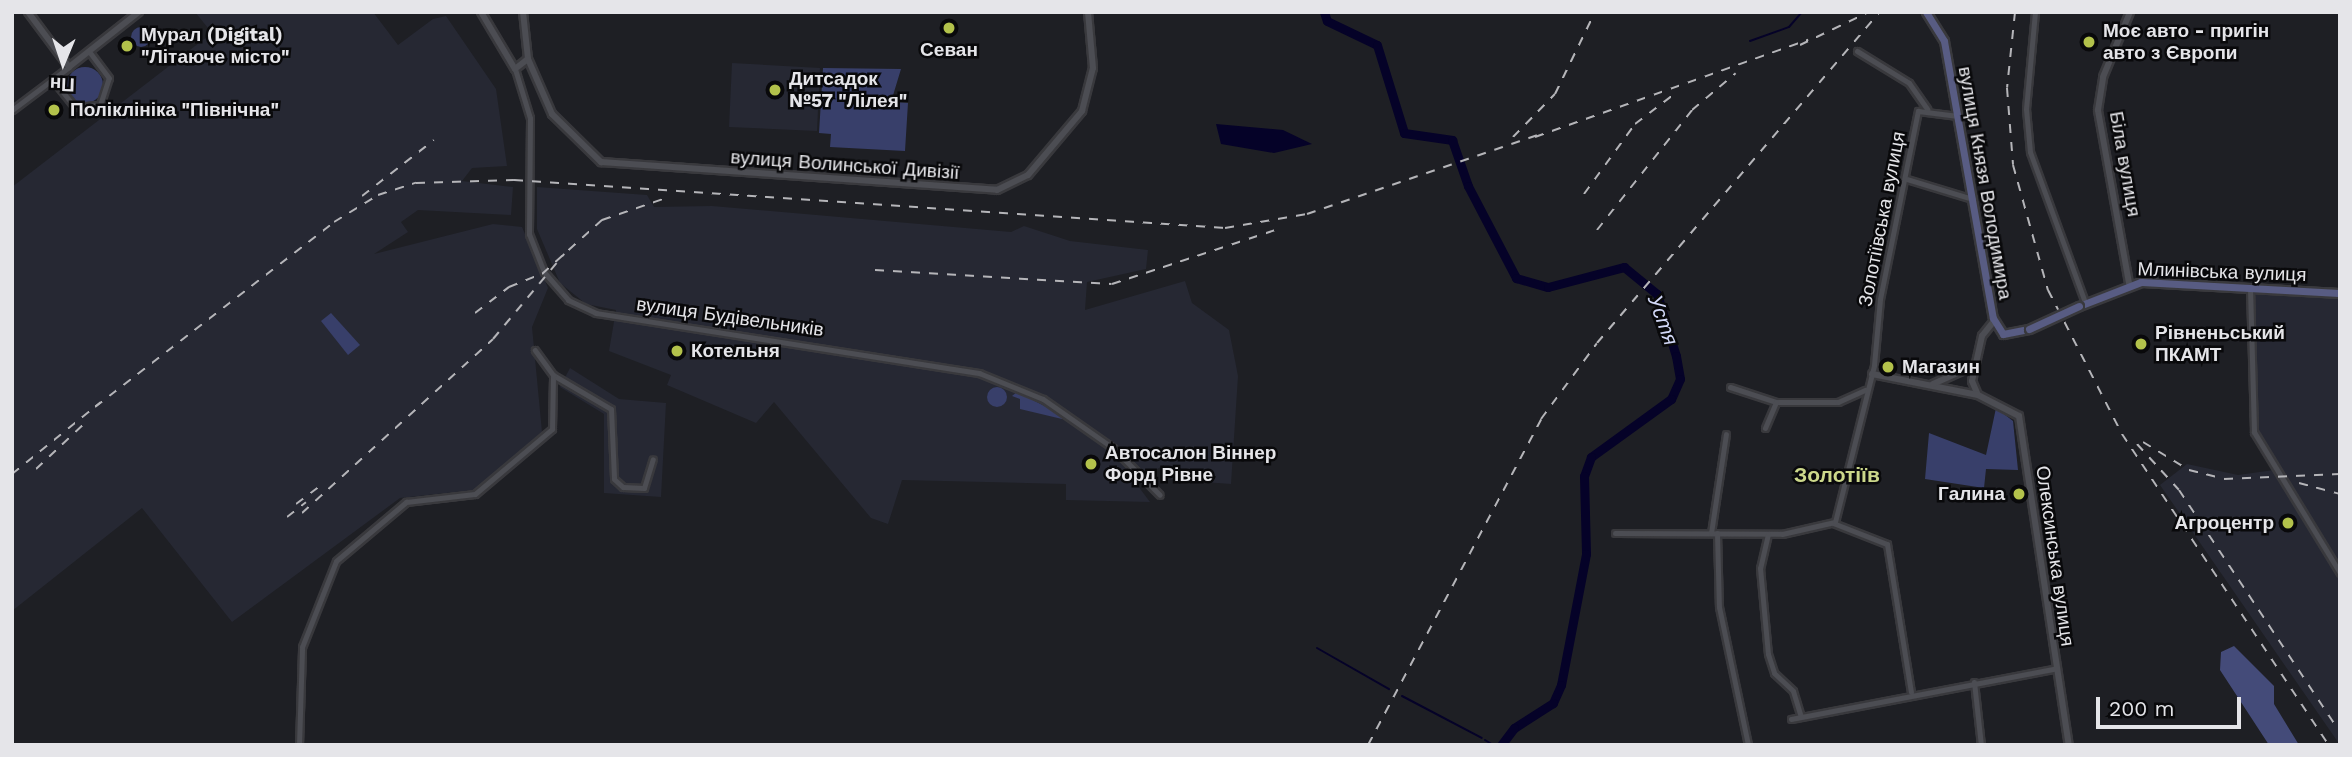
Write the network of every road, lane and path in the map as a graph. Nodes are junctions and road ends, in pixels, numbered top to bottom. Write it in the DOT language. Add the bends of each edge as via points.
graph roads {
  1 [pos="28,12"];
  2 [pos="139,12"];
  3 [pos="481,12"];
  4 [pos="523,12"];
  5 [pos="1087,12"];
  6 [pos="1926,12"];
  7 [pos="2035,12"];
  8 [pos="2130,12"];
  9 [pos="89,51"];
  10 [pos="1857,51"];
  11 [pos="528,59"];
  12 [pos="69,67"];
  13 [pos="515,69"];
  14 [pos="52,80"];
  15 [pos="1927,109"];
  16 [pos="12,110"];
  17 [pos="1958,116"];
  18 [pos="1906,179"];
  19 [pos="1973,199"];
  20 [pos="2129,283"];
  21 [pos="2250,288"];
  22 [pos="2340,293"];
  23 [pos="2082,304"];
  24 [pos="1994,321"];
  25 [pos="2029,329"];
  26 [pos="535,350"];
  27 [pos="1973,366"];
  28 [pos="1872,374"];
  29 [pos="553,375"];
  30 [pos="1933,384"];
  31 [pos="1730,387"];
  32 [pos="1865,390"];
  33 [pos="1979,395"];
  34 [pos="1776,402"];
  35 [pos="1765,428"];
  36 [pos="1726,433"];
  37 [pos="653,459"];
  38 [pos="1160,495"];
  39 [pos="1833,523"];
  40 [pos="1615,533"];
  41 [pos="1714,533"];
  42 [pos="1768,534"];
  43 [pos="2340,573"];
  44 [pos="2054,670"];
  45 [pos="1974,682"];
  46 [pos="1911,692"];
  47 [pos="1801,717"];
  48 [pos="1791,719"];
  49 [pos="299,745"];
  50 [pos="1748,745"];
  51 [pos="1981,745"];
  52 [pos="2069,745"];
  1 -- 12 [label="street"];
  2 -- 9 [label="street"];
  3 -- 13 [label="street, вулиця Будівельників"];
  4 -- 11 [label="street, вулиця Волинської Дивізії"];
  5 -- 11 [label="street, вулиця Волинської Дивізії" via="1093,68 1082,111 1028,175 997,190 601,162 552,114"];
  6 -- 17 [label="main road, вулиця Князя Володимира" via="1944,41"];
  7 -- 23 [label="street" via="2026,109 2030,152"];
  8 -- 20 [label="street, Біла вулиця" via="2102,77 2098,110"];
  9 -- 12 [label="street"];
  9 -- 14 [label="street" via="109,78 100,104 75,107"];
  10 -- 15 [label="street" via="1909,83"];
  11 -- 13 [label="street"];
  12 -- 14 [label="street"];
  13 -- 38 [label="street, вулиця Будівельників" via="530,118 529,234 544,272 568,300 596,313 979,373 1063,412"];
  14 -- 16 [label="street"];
  15 -- 17 [label="street"];
  15 -- 18 [label="street, Золотіївська вулиця" via="1918,111"];
  17 -- 19 [label="main road, вулиця Князя Володимира"];
  18 -- 19 [label="street"];
  18 -- 28 [label="street, Золотіївська вулиця" via="1880,299"];
  19 -- 24 [label="main road, вулиця Князя Володимира"];
  20 -- 21 [label="main road, Млинівська вулиця"];
  20 -- 23 [label="main road, Млинівська вулиця"];
  21 -- 22 [label="main road, Млинівська вулиця"];
  21 -- 43 [label="street" via="2251,425"];
  23 -- 25 [label="main road, Млинівська вулиця, bridge"];
  24 -- 25 [label="main road, вулиця Князя Володимира" via="2009,335"];
  24 -- 27 [label="street"];
  26 -- 29 [label="street"];
  27 -- 30 [label="street"];
  27 -- 33 [label="street"];
  28 -- 30 [label="street"];
  28 -- 32 [label="street, Золотіївська вулиця"];
  29 -- 37 [label="street" via="611,408 614,479 623,487 644,488"];
  29 -- 49 [label="street" via="552,429 488,484 466,497 406,502 344,548 304,639"];
  30 -- 33 [label="street, Олексинська вулиця"];
  31 -- 34 [label="street"];
  32 -- 34 [label="street" via="1835,402"];
  32 -- 39 [label="street, Золотіївська вулиця"];
  33 -- 44 [label="street, Олексинська вулиця" via="2019,416"];
  34 -- 35 [label="street"];
  36 -- 41 [label="street"];
  39 -- 42 [label="street"];
  39 -- 46 [label="street" via="1887,544"];
  40 -- 41 [label="street"];
  41 -- 42 [label="street"];
  41 -- 50 [label="street" via="1719,607"];
  42 -- 47 [label="street" via="1760,568 1768,654 1774,673 1793,691"];
  44 -- 45 [label="street"];
  44 -- 52 [label="street, Олексинська вулиця"];
  45 -- 46 [label="street"];
  45 -- 51 [label="street"];
  46 -- 47 [label="street"];
  47 -- 48 [label="street"];
}
